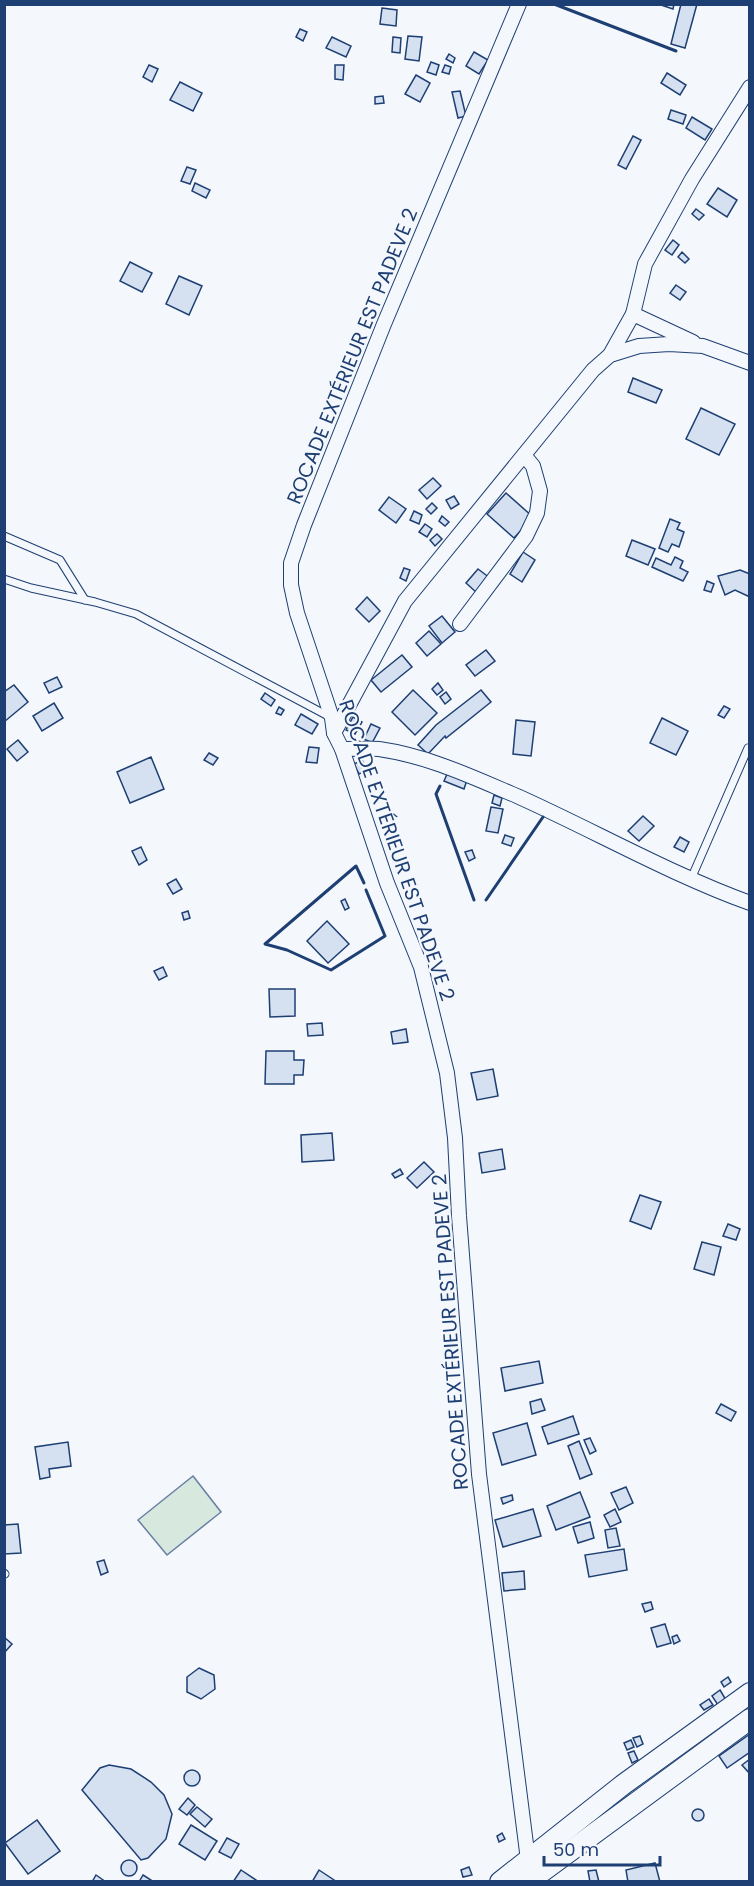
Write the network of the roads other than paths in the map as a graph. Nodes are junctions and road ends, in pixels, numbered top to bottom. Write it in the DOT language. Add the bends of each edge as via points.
graph roads {
  1 [pos="519,4"];
  2 [pos="750,87"];
  3 [pos="633,314"];
  4 [pos="703,346"];
  5 [pos="610,355"];
  6 [pos="750,363"];
  7 [pos="524,455"];
  8 [pos="4,536"];
  9 [pos="4,579"];
  10 [pos="85,600"];
  11 [pos="460,624"];
  12 [pos="332,718"];
  13 [pos="334,733"];
  14 [pos="748,748"];
  15 [pos="342,749"];
  16 [pos="691,879"];
  17 [pos="750,903"];
  18 [pos="750,1694"];
  19 [pos="750,1719"];
  20 [pos="528,1860"];
  21 [pos="500,1881"];
  22 [pos="528,1881"];
  1 -- 12 [label="street, ROCADE EXTÉRIEUR EST PADEVE 2" via="384,324 291,563 297,613"];
  2 -- 3 [label="street" via="645,264"];
  3 -- 4 [label="street"];
  3 -- 5 [label="street"];
  4 -- 5 [label="street" via="639,346"];
  4 -- 6 [label="street"];
  5 -- 7 [label="street" via="593,370"];
  7 -- 11 [label="street" via="534,466 540,491 537,513 526,536"];
  7 -- 13 [label="street" via="405,601"];
  8 -- 10 [label="lane" via="60,560"];
  9 -- 10 [label="lane"];
  10 -- 12 [label="lane" via="136,614"];
  12 -- 13 [label="street, ROCADE EXTÉRIEUR EST PADEVE 2"];
  13 -- 15 [label="street, ROCADE EXTÉRIEUR EST PADEVE 2"];
  14 -- 16 [label="lane"];
  15 -- 16 [label="street" via="377,749 451,767"];
  15 -- 20 [label="street, ROCADE EXTÉRIEUR EST PADEVE 2" via="387,883 421,967 447,1073 478,1474"];
  16 -- 17 [label="street"];
  18 -- 20 [label="main road" via="624,1784"];
  19 -- 22 [label="main road"];
  20 -- 21 [label="main road"];
}
